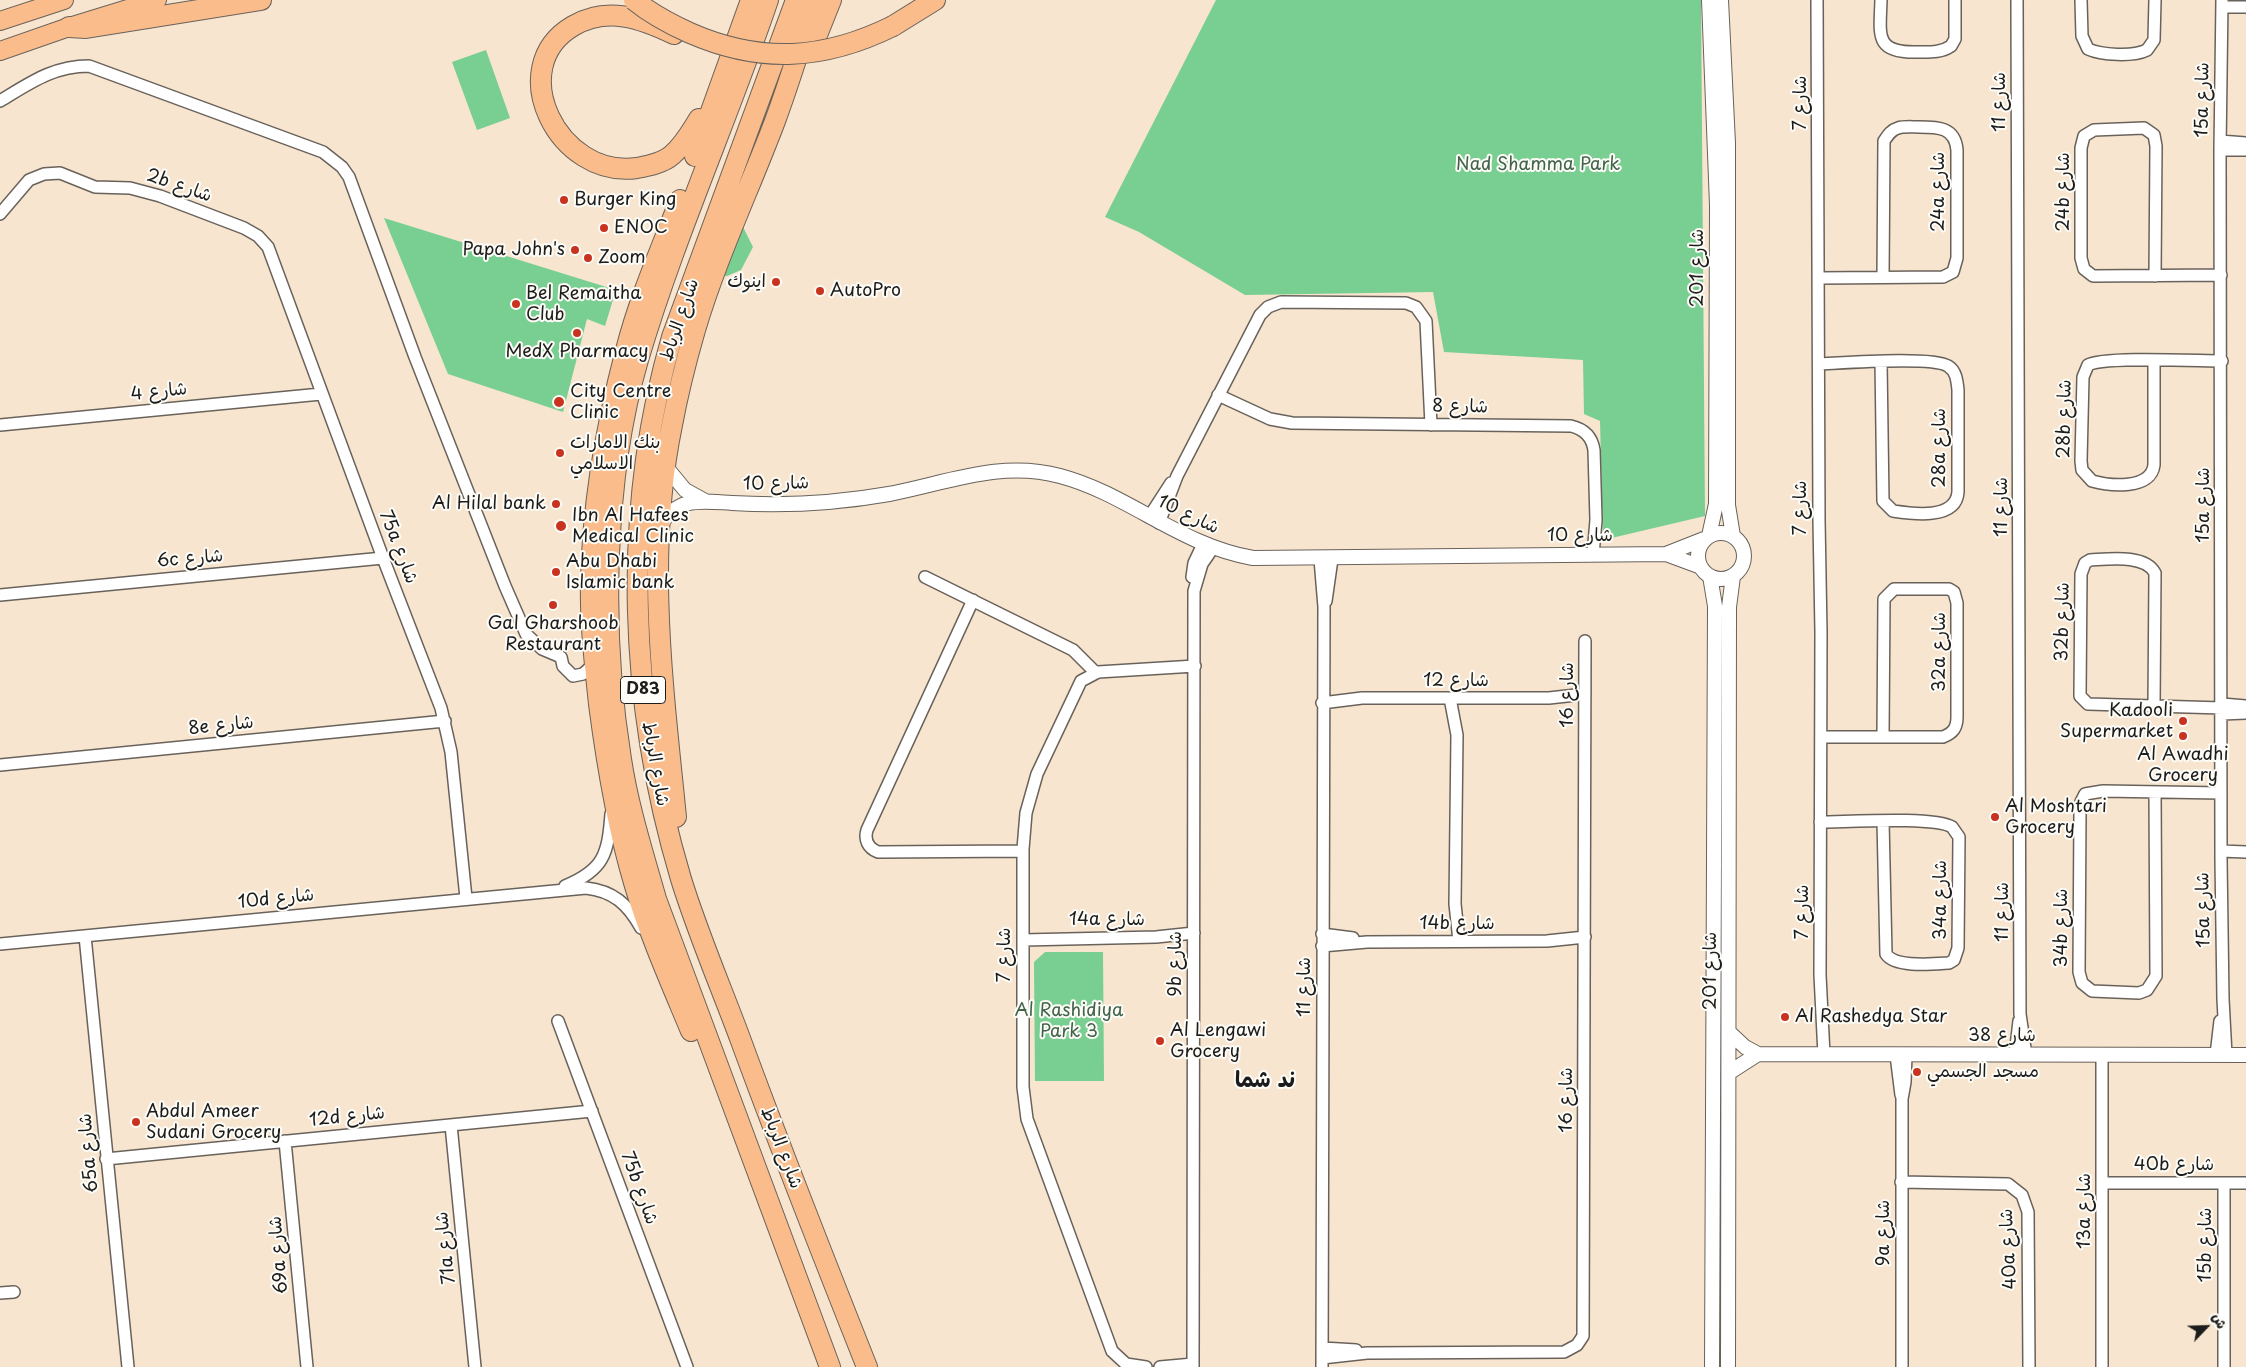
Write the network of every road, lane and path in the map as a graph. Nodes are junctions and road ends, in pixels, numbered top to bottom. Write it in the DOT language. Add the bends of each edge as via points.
graph roads {
  1 [pos="64,0"];
  2 [pos="157,0"];
  3 [pos="261,0"];
  4 [pos="634,0"];
  5 [pos="751,0"];
  6 [pos="768,0"];
  7 [pos="796,0"];
  8 [pos="816,0"];
  9 [pos="831,0"];
  10 [pos="935,0"];
  11 [pos="1709,0"];
  12 [pos="1722,0"];
  13 [pos="1818,0"];
  14 [pos="1881,0"];
  15 [pos="1955,0"];
  16 [pos="2017,0"];
  17 [pos="2082,0"];
  18 [pos="2154,0"];
  19 [pos="2222,2"];
  20 [pos="2246,3"];
  21 [pos="2246,7"];
  22 [pos="0,21"];
  23 [pos="69,27"];
  24 [pos="700,37"];
  25 [pos="0,51"];
  26 [pos="732,53"];
  27 [pos="0,101"];
  28 [pos="778,112"];
  29 [pos="2246,143"];
  30 [pos="2220,146"];
  31 [pos="2246,150"];
  32 [pos="0,214"];
  33 [pos="244,228"];
  34 [pos="2222,275"];
  35 [pos="2155,276"];
  36 [pos="1883,277"];
  37 [pos="1820,278"];
  38 [pos="2154,361"];
  39 [pos="2222,361"];
  40 [pos="1881,362"];
  41 [pos="1819,364"];
  42 [pos="1220,393"];
  43 [pos="321,394"];
  44 [pos="0,425"];
  45 [pos="1428,425"];
  46 [pos="666,467"];
  47 [pos="705,501"];
  48 [pos="1154,520"];
  49 [pos="659,528"];
  50 [pos="1734,536"];
  51 [pos="1707,538"];
  52 [pos="1208,546"];
  53 [pos="1666,554"];
  54 [pos="1598,555"];
  55 [pos="383,558"];
  56 [pos="1326,559"];
  57 [pos="1705,572"];
  58 [pos="925,576"];
  59 [pos="1733,576"];
  60 [pos="0,595"];
  61 [pos="973,600"];
  62 [pos="1585,641"];
  63 [pos="1073,650"];
  64 [pos="594,664"];
  65 [pos="1194,670"];
  66 [pos="1096,673"];
  67 [pos="1084,678"];
  68 [pos="1322,697"];
  69 [pos="1456,698"];
  70 [pos="1585,698"];
  71 [pos="2154,706"];
  72 [pos="2246,706"];
  73 [pos="2222,708"];
  74 [pos="2246,713"];
  75 [pos="445,721"];
  76 [pos="1883,735"];
  77 [pos="1821,737"];
  78 [pos="0,766"];
  79 [pos="2155,792"];
  80 [pos="2221,792"];
  81 [pos="612,796"];
  82 [pos="1883,821"];
  83 [pos="1820,822"];
  84 [pos="1023,851"];
  85 [pos="2246,852"];
  86 [pos="2221,855"];
  87 [pos="2246,859"];
  88 [pos="682,882"];
  89 [pos="556,889"];
  90 [pos="466,898"];
  91 [pos="85,936"];
  92 [pos="1023,936"];
  93 [pos="1194,938"];
  94 [pos="1322,940"];
  95 [pos="1455,941"];
  96 [pos="1585,942"];
  97 [pos="0,944"];
  98 [pos="668,976"];
  99 [pos="558,1021"];
  100 [pos="1730,1033"];
  101 [pos="1758,1054"];
  102 [pos="1901,1055"];
  103 [pos="2020,1055"];
  104 [pos="2102,1055"];
  105 [pos="2221,1055"];
  106 [pos="2246,1055"];
  107 [pos="1821,1056"];
  108 [pos="1730,1072"];
  109 [pos="592,1111"];
  110 [pos="451,1124"];
  111 [pos="285,1141"];
  112 [pos="106,1158"];
  113 [pos="755,1166"];
  114 [pos="1901,1182"];
  115 [pos="2246,1182"];
  116 [pos="2102,1183"];
  117 [pos="2224,1183"];
  118 [pos="14,1292"];
  119 [pos="0,1293"];
  120 [pos="1322,1358"];
  121 [pos="1193,1365"];
  122 [pos="128,1367"];
  123 [pos="307,1367"];
  124 [pos="475,1367"];
  125 [pos="687,1367"];
  126 [pos="830,1367"];
  127 [pos="867,1367"];
  128 [pos="1146,1367"];
  129 [pos="1160,1367"];
  130 [pos="1712,1367"];
  131 [pos="1728,1367"];
  132 [pos="1902,1367"];
  133 [pos="2029,1367"];
  134 [pos="2102,1367"];
  135 [pos="2224,1367"];
  1 -- 22 [label="main road"];
  2 -- 23 [label="main road"];
  3 -- 23 [label="highway" via="86,28"];
  4 -- 24 [label="highway, bridge" via="666,22"];
  5 -- 26 [label="highway"];
  6 -- 113 [label="highway, شارع الرباط / D83" via="710,153 638,361 615,477 608,592 610,654 621,759 639,840 656,899"];
  7 -- 88 [label="highway, شارع الرباط / D83" via="672,337 655,403 645,464 639,558 643,688 658,786"];
  8 -- 28 [label="highway"];
  9 -- 28 [label="highway" via="797,83"];
  10 -- 24 [label="highway, bridge" via="893,26 842,47 793,54 744,51"];
  11 -- 51 [label="street, شارع 201" via="1717,223 1716,504"];
  12 -- 50 [label="street, شارع 201" via="1728,142 1728,505"];
  13 -- 37 [label="street, شارع 7"];
  14 -- 15 [label="street" via="1881,36 1888,47 1902,52 1938,51 1951,46 1955,39"];
  16 -- 103 [label="street, شارع 11" via="2020,1014 2017,1028"];
  17 -- 18 [label="street" via="2082,36 2088,49 2134,53 2147,50 2154,40"];
  19 -- 20 [label="street"];
  19 -- 21 [label="street"];
  19 -- 30 [label="street, 15a شارع"];
  23 -- 25 [label="main road"];
  24 -- 26 [label="highway" via="678,37 631,16 591,18 570,27 552,44 540,80 545,110 559,135 578,153 599,164 623,170 671,157 686,141 701,115 719,70"];
  26 -- 64 [label="highway" via="643,297 611,411 595,520 591,584"];
  27 -- 64 [label="street" via="54,70 89,66 323,152 342,167 351,183 423,378 526,634 542,648 561,657 563,666 573,676 583,674"];
  28 -- 46 [label="highway" via="695,330 672,426"];
  29 -- 30 [label="street"];
  30 -- 31 [label="street"];
  30 -- 34 [label="street, 15a شارع"];
  32 -- 33 [label="street, 2b شارع" via="29,180 52,173 95,187 150,192"];
  33 -- 43 [label="street, 75a شارع" via="263,241 272,254"];
  34 -- 35 [label="street, 24b شارع"];
  34 -- 39 [label="street, 15a شارع"];
  35 -- 35 [label="street, 24b شارع" via="2094,276 2084,269 2081,258 2081,148 2089,132 2144,128 2154,135"];
  36 -- 36 [label="street, 24a شارع" via="1943,278 1956,266 1957,142 1945,129 1899,128 1890,132 1884,141"];
  36 -- 37 [label="street, 24a شارع"];
  37 -- 41 [label="street, شارع 7"];
  38 -- 38 [label="street, 28b شارع" via="2093,362 2084,370 2081,461 2082,470 2092,481 2141,483 2150,476 2154,465"];
  38 -- 39 [label="street, 28b شارع"];
  39 -- 73 [label="street, 15a شارع"];
  40 -- 40 [label="street, 28a شارع" via="1940,362 1950,367 1957,377 1958,498 1945,512 1893,511 1883,501"];
  40 -- 41 [label="street, 28a شارع"];
  41 -- 77 [label="street, شارع 7"];
  42 -- 45 [label="street, شارع 8" via="1245,409 1292,423"];
  42 -- 45 [label="street" via="1260,314 1268,307 1281,302 1406,303 1416,307 1426,321"];
  42 -- 48 [label="street"];
  43 -- 44 [label="street, شارع 4"];
  43 -- 55 [label="street, 75a شارع"];
  45 -- 54 [label="street, شارع 8" via="1571,426 1580,429 1591,440 1594,450"];
  46 -- 47 [label="street, شارع 10" via="681,487"];
  46 -- 49 [label="highway"];
  47 -- 48 [label="street, شارع 10" via="764,504 857,498 890,494 972,474 1013,470 1074,480"];
  47 -- 49 [label="street, شارع 10" via="689,502 674,509"];
  48 -- 52 [label="street, شارع 10"];
  49 -- 88 [label="highway" via="660,645"];
  50 -- 51 [label="street" via="1721,532"];
  50 -- 59 [label="street" via="1744,552 1742,566"];
  51 -- 53 [label="street, شارع 10"];
  51 -- 57 [label="street" via="1698,553"];
  52 -- 56 [label="street, شارع 10" via="1253,558"];
  52 -- 65 [label="street, 9b شارع" via="1194,591"];
  53 -- 54 [label="street, شارع 10"];
  53 -- 57 [label="street, شارع 10"];
  54 -- 56 [label="street, شارع 10"];
  55 -- 60 [label="street, 6c شارع"];
  55 -- 75 [label="street, 75a شارع"];
  56 -- 68 [label="street, شارع 11" via="1329,588 1324,607"];
  57 -- 59 [label="street" via="1724,579"];
  57 -- 130 [label="street, شارع 201" via="1715,606"];
  58 -- 61 [label="street"];
  59 -- 100 [label="street, شارع 201" via="1729,607"];
  61 -- 63 [label="street"];
  61 -- 84 [label="street" via="866,838 871,848 878,852"];
  62 -- 70 [label="street, شارع 16"];
  63 -- 66 [label="street"];
  63 -- 67 [label="street" via="1081,663"];
  64 -- 81 [label="highway"];
  65 -- 66 [label="street"];
  65 -- 93 [label="street, 9b شارع"];
  66 -- 67 [label="street"];
  67 -- 84 [label="street, شارع 7" via="1076,688 1037,774 1026,814"];
  68 -- 69 [label="street, شارع 12"];
  68 -- 94 [label="street, شارع 11"];
  69 -- 70 [label="street, شارع 12"];
  69 -- 95 [label="street"];
  70 -- 96 [label="street, شارع 16"];
  71 -- 71 [label="street, 32b شارع" via="2155,573 2142,561 2090,560 2085,563 2081,574 2080,696 2088,704"];
  71 -- 73 [label="street, 32b شارع"];
  72 -- 73 [label="street, 32b شارع"];
  73 -- 74 [label="street, 32b شارع"];
  73 -- 80 [label="street, 15a شارع"];
  75 -- 78 [label="street, 8e شارع"];
  75 -- 90 [label="street, 75a شارع" via="452,752"];
  76 -- 76 [label="street, 32a شارع" via="1943,737 1955,728 1958,717 1957,603 1954,592 1949,589 1894,589 1884,600"];
  76 -- 77 [label="street, 32a شارع"];
  77 -- 83 [label="street, شارع 7"];
  79 -- 79 [label="street, 34b شارع" via="2093,792 2085,794 2081,802 2080,978 2092,991 2139,993 2147,990 2156,976"];
  79 -- 80 [label="street, 34b شارع"];
  80 -- 86 [label="street, 15a شارع"];
  81 -- 89 [label="street, 10d شارع" via="610,836 605,856 588,875"];
  81 -- 98 [label="highway" via="635,887"];
  82 -- 82 [label="street, 34a شارع" via="1939,822 1956,831 1959,844 1958,954 1949,963 1900,963 1886,954"];
  82 -- 83 [label="street, 34a شارع"];
  83 -- 107 [label="street, شارع 7"];
  84 -- 92 [label="street, شارع 7"];
  85 -- 86 [label="street"];
  86 -- 87 [label="street"];
  86 -- 105 [label="street, 15a شارع" via="2223,1010 2218,1030"];
  88 -- 127 [label="highway, شارع الرباط / D83" via="784,1157"];
  89 -- 90 [label="street, 10d شارع"];
  89 -- 98 [label="street, 10d شارع" via="596,889 616,896 636,919"];
  90 -- 91 [label="street, 10d شارع"];
  91 -- 97 [label="street, 10d شارع"];
  91 -- 112 [label="street, 65a شارع"];
  92 -- 93 [label="street, 14a شارع"];
  92 -- 128 [label="street, شارع 7" via="1023,1087 1029,1129 1112,1351 1126,1364"];
  93 -- 121 [label="street, 9b شارع"];
  94 -- 95 [label="street, 14b شارع"];
  94 -- 120 [label="street, شارع 11"];
  95 -- 96 [label="street, 14b شارع"];
  96 -- 120 [label="street, شارع 16" via="1584,1330 1581,1341 1564,1352 1367,1352"];
  98 -- 113 [label="highway" via="718,1094"];
  99 -- 109 [label="street, 75b شارع"];
  100 -- 101 [label="street"];
  100 -- 108 [label="street, شارع 201"];
  101 -- 107 [label="street, شارع 38"];
  101 -- 108 [label="street"];
  102 -- 103 [label="street, شارع 38"];
  102 -- 107 [label="street, شارع 38"];
  102 -- 114 [label="street, 9a شارع" via="1905,1082"];
  103 -- 104 [label="street, شارع 38"];
  104 -- 105 [label="street, شارع 38"];
  104 -- 116 [label="street, 13a شارع"];
  105 -- 106 [label="street, شارع 38"];
  108 -- 131 [label="street, شارع 201"];
  109 -- 110 [label="street, 12d شارع"];
  109 -- 125 [label="street, 75b شارع"];
  110 -- 111 [label="street, 12d شارع"];
  110 -- 124 [label="street, 71a شارع"];
  111 -- 112 [label="street, 12d شارع"];
  111 -- 123 [label="street, 69a شارع"];
  112 -- 122 [label="street, 65a شارع"];
  113 -- 126 [label="highway, شارع الرباط / D83"];
  114 -- 132 [label="street, 9a شارع"];
  114 -- 133 [label="street, 40a شارع" via="2008,1184 2022,1196 2028,1212"];
  115 -- 117 [label="street, 40b شارع"];
  116 -- 117 [label="street, 40b شارع"];
  116 -- 134 [label="street, 13a شارع"];
  117 -- 135 [label="street, 15b شارع"];
  118 -- 119 [label="street"];
  121 -- 129 [label="street"];
}
